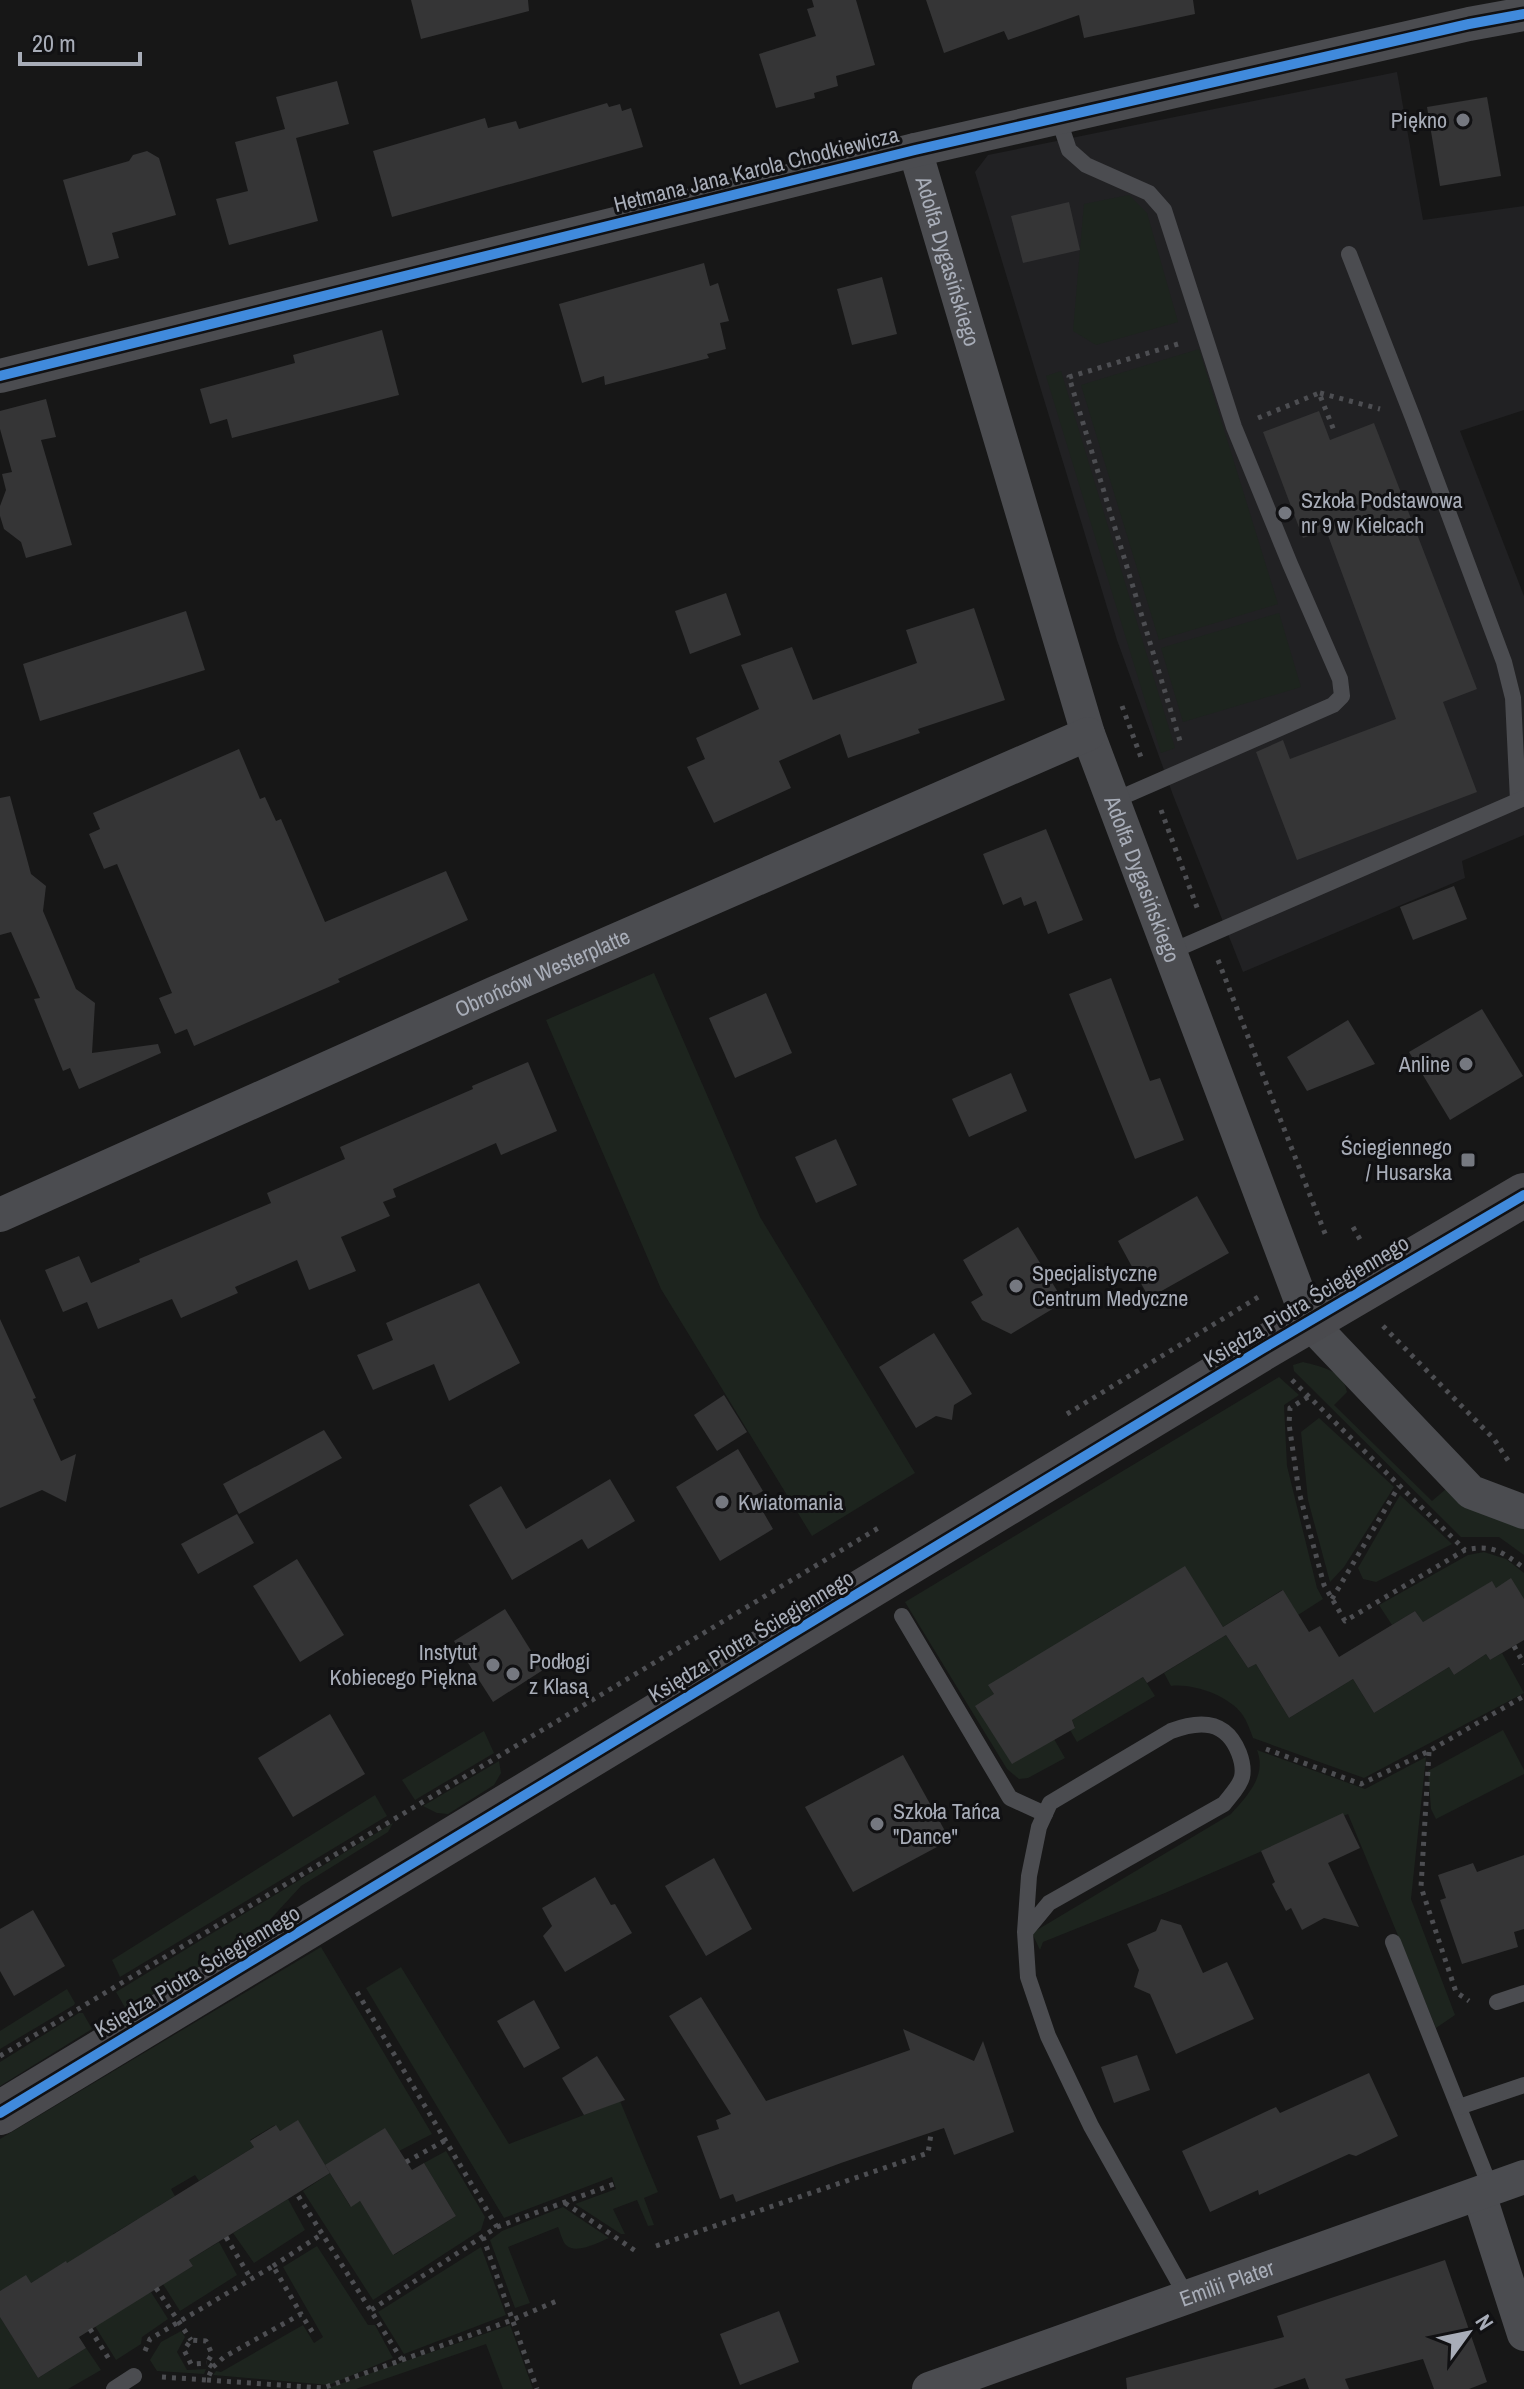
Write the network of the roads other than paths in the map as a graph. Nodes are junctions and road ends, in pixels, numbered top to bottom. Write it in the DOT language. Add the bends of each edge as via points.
graph roads {
  1 [pos="1522,0"];
  2 [pos="1524,13"];
  3 [pos="1058,117"];
  4 [pos="915,150"];
  5 [pos="1349,254"];
  6 [pos="0,376"];
  7 [pos="1088,734"];
  8 [pos="1521,799"];
  9 [pos="1113,801"];
  10 [pos="1170,952"];
  11 [pos="1524,1195"];
  12 [pos="0,1215"];
  13 [pos="1309,1322"];
  14 [pos="1524,1512"];
  15 [pos="902,1616"];
  16 [pos="1045,1814"];
  17 [pos="1025,1932"];
  18 [pos="1393,1942"];
  19 [pos="1524,1993"];
  20 [pos="1497,2002"];
  21 [pos="1524,2085"];
  22 [pos="1459,2107"];
  23 [pos="0,2113"];
  24 [pos="1524,2177"];
  25 [pos="1485,2191"];
  26 [pos="1187,2297"];
  27 [pos="1524,2334"];
  28 [pos="134,2376"];
  29 [pos="114,2389"];
  30 [pos="929,2389"];
  1 -- 2 [label="street"];
  2 -- 3 [label="street, Hetmana Jana Karola Chodkiewicza"];
  3 -- 4 [label="street, Hetmana Jana Karola Chodkiewicza"];
  3 -- 9 [label="lane" via="1069,150 1086,165 1149,193 1164,210 1234,427 1340,679 1342,696 1333,705"];
  4 -- 6 [label="street, Hetmana Jana Karola Chodkiewicza"];
  4 -- 7 [label="street, Adolfa Dygasińskiego"];
  5 -- 8 [label="lane" via="1504,662 1513,698"];
  7 -- 9 [label="street, Adolfa Dygasińskiego"];
  7 -- 12 [label="street, Obrońców Westerplatte"];
  8 -- 10 [label="lane"];
  9 -- 10 [label="street, Adolfa Dygasińskiego"];
  10 -- 13 [label="street, Adolfa Dygasińskiego"];
  11 -- 13 [label="street, Księdza Piotra Ściegiennego"];
  13 -- 14 [label="street, Adolfa Dygasińskiego" via="1471,1492"];
  13 -- 23 [label="street, Księdza Piotra Ściegiennego"];
  15 -- 16 [label="lane" via="1010,1798"];
  16 -- 17 [label="lane" via="1029,1876"];
  16 -- 17 [label="lane" via="1050,1803 1191,1723 1216,1726 1234,1741 1243,1764 1242,1780 1224,1804 1049,1903"];
  17 -- 26 [label="lane" via="1028,1977 1048,2036 1091,2126"];
  18 -- 22 [label="lane"];
  19 -- 20 [label="lane"];
  21 -- 22 [label="lane"];
  22 -- 25 [label="lane"];
  24 -- 25 [label="street, Emilii Plater"];
  25 -- 26 [label="street, Emilii Plater"];
  25 -- 27 [label="street"];
  26 -- 30 [label="street, Emilii Plater"];
  28 -- 29 [label="lane"];
}
